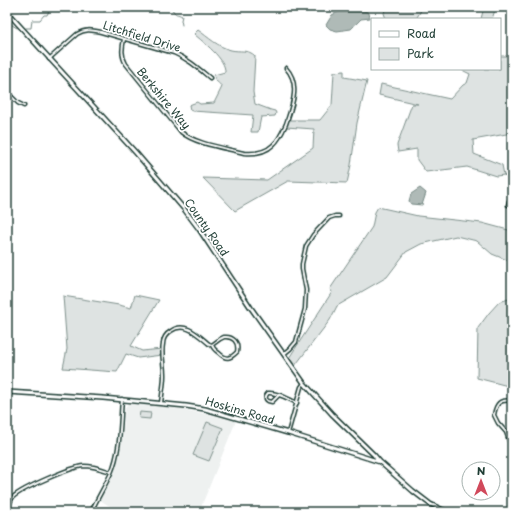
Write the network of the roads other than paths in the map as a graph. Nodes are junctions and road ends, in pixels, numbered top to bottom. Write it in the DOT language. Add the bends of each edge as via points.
graph roads {
  1 [pos="7,12"];
  2 [pos="124,39"];
  3 [pos="50,58"];
  4 [pos="286,68"];
  5 [pos="210,78"];
  6 [pos="7,92"];
  7 [pos="24,106"];
  8 [pos="512,199"];
  9 [pos="508,205"];
  10 [pos="339,216"];
  11 [pos="212,345"];
  12 [pos="284,354"];
  13 [pos="304,383"];
  14 [pos="7,392"];
  15 [pos="278,395"];
  16 [pos="122,399"];
  17 [pos="512,401"];
  18 [pos="161,403"];
  19 [pos="297,403"];
  20 [pos="288,433"];
  21 [pos="512,449"];
  22 [pos="380,462"];
  23 [pos="111,472"];
  24 [pos="7,511"];
  25 [pos="91,512"];
  26 [pos="447,512"];
  1 -- 3 [label="street, County Road"];
  2 -- 3 [label="street, Litchfield Drive" via="86,30 77,34"];
  2 -- 4 [label="street, Berkshire Way" via="122,50 126,64 181,132 196,141 244,153 261,152 279,139 294,96 294,82"];
  2 -- 5 [label="street, Litchfield Drive" via="174,53"];
  3 -- 12 [label="street, County Road" via="184,209"];
  6 -- 7 [label="street"];
  8 -- 9 [label="street"];
  10 -- 12 [label="street" via="330,218 306,246 302,264 306,290 305,309 296,342"];
  11 -- 11 [label="street" via="224,358 232,356 238,348 235,341 228,337"];
  11 -- 18 [label="street" via="188,328 175,328 166,335 162,345 164,375"];
  12 -- 13 [label="street, County Road"];
  13 -- 19 [label="street"];
  13 -- 22 [label="street, County Road"];
  14 -- 16 [label="street, Hoskins Road"];
  15 -- 15 [label="street" via="269,393 266,399 272,402"];
  15 -- 19 [label="street"];
  16 -- 18 [label="street, Hoskins Road"];
  16 -- 23 [label="street" via="119,438"];
  17 -- 21 [label="street" via="506,400 497,404 494,415 506,432"];
  18 -- 20 [label="street, Hoskins Road" via="205,409"];
  19 -- 20 [label="street"];
  20 -- 22 [label="street, Hoskins Road"];
  22 -- 26 [label="street, Hoskins Road" via="430,504"];
  23 -- 24 [label="street" via="88,466 73,468 28,487 10,501"];
  23 -- 25 [label="street"];
}
